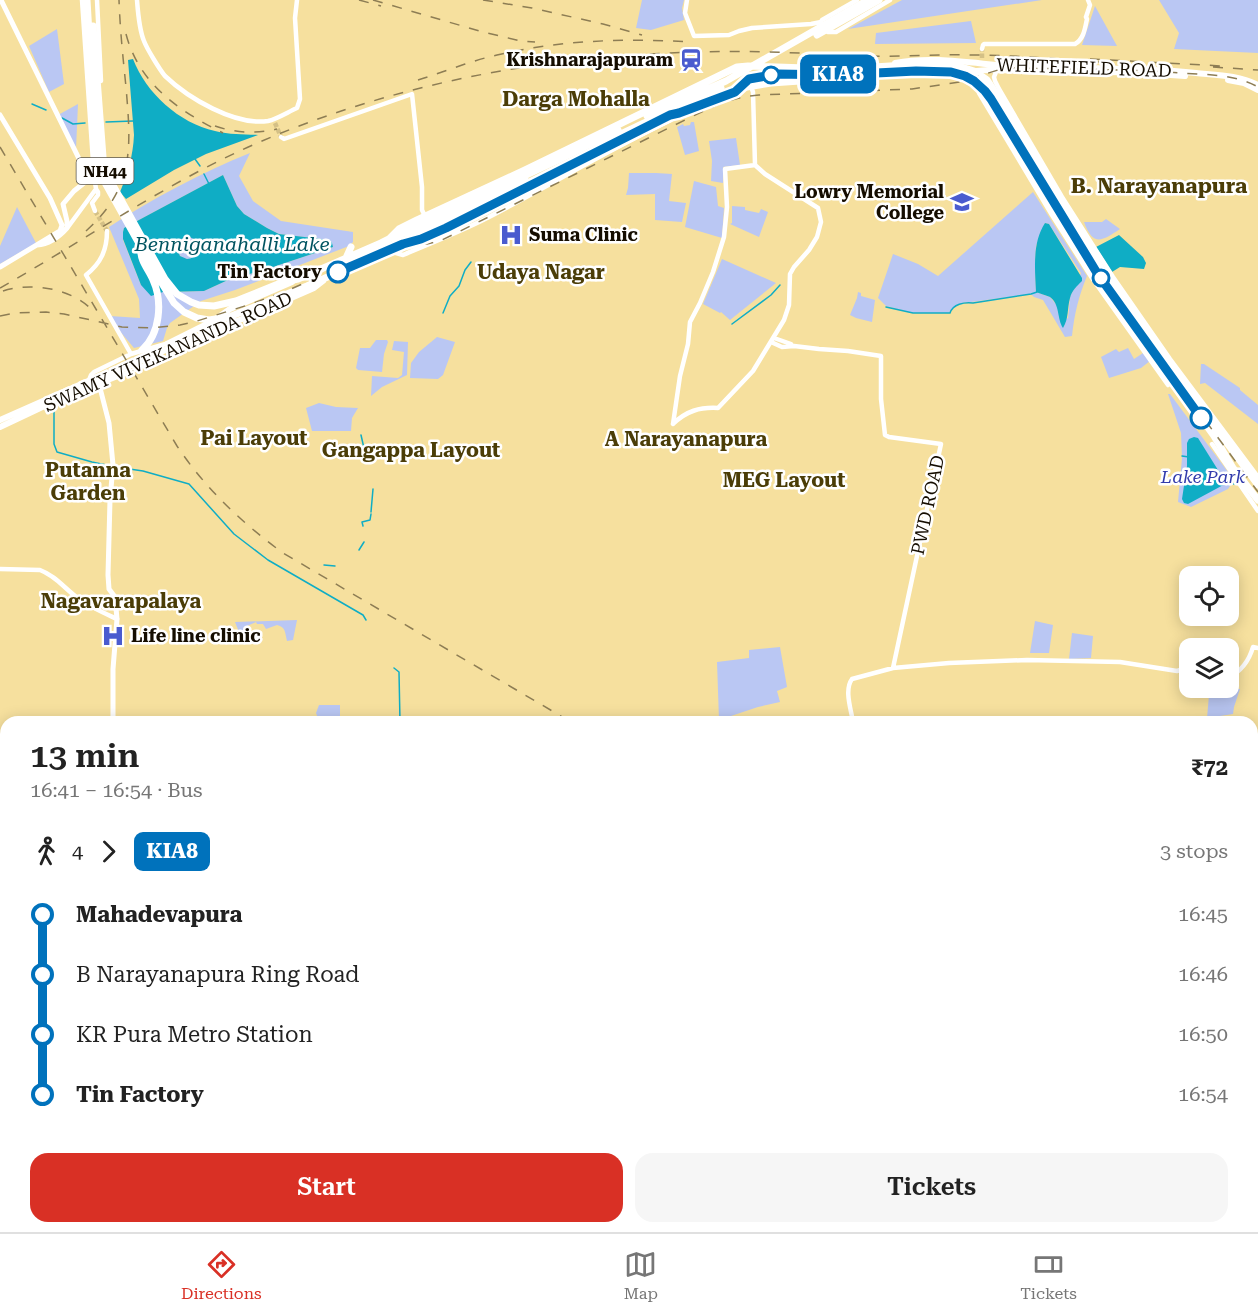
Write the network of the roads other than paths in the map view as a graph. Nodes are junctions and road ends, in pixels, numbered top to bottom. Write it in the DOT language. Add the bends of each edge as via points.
graph roads {
  1 [pos="1,0"];
  2 [pos="136,0"];
  3 [pos="297,0"];
  4 [pos="687,0"];
  5 [pos="857,0"];
  6 [pos="868,0"];
  7 [pos="879,0"];
  8 [pos="890,0"];
  9 [pos="1088,0"];
  10 [pos="90,3"];
  11 [pos="836,21"];
  12 [pos="821,22"];
  13 [pos="1061,44"];
  14 [pos="743,66"];
  15 [pos="873,67"];
  16 [pos="93,68"];
  17 [pos="1002,70"];
  18 [pos="960,74"];
  19 [pos="745,79"];
  20 [pos="995,81"];
  21 [pos="1258,85"];
  22 [pos="981,87"];
  23 [pos="1258,90"];
  24 [pos="0,115"];
  25 [pos="672,115"];
  26 [pos="281,137"];
  27 [pos="755,165"];
  28 [pos="107,171"];
  29 [pos="90,178"];
  30 [pos="95,186"];
  31 [pos="95,211"];
  32 [pos="425,216"];
  33 [pos="65,227"];
  34 [pos="107,231"];
  35 [pos="389,239"];
  36 [pos="403,244"];
  37 [pos="351,247"];
  38 [pos="141,249"];
  39 [pos="388,250"];
  40 [pos="346,258"];
  41 [pos="0,267"];
  42 [pos="334,274"];
  43 [pos="298,279"];
  44 [pos="772,340"];
  45 [pos="174,341"];
  46 [pos="142,350"];
  47 [pos="131,354"];
  48 [pos="1187,380"];
  49 [pos="94,382"];
  50 [pos="1168,385"];
  51 [pos="1187,389"];
  52 [pos="0,420"];
  53 [pos="0,427"];
  54 [pos="1216,434"];
  55 [pos="1258,477"];
  56 [pos="1258,485"];
  57 [pos="1258,500"];
  58 [pos="1258,511"];
  59 [pos="0,568"];
  60 [pos="117,619"];
  61 [pos="1258,648"];
  62 [pos="893,668"];
  63 [pos="1179,670"];
  64 [pos="1239,671"];
  65 [pos="113,716"];
  66 [pos="852,716"];
  1 -- 29 [label="main road"];
  2 -- 3 [label="street" via="143,40 164,74 187,94 215,109 240,119 272,121 297,108 300,99"];
  4 -- 12 [label="street" via="685,13 694,36"];
  5 -- 12 [label="street"];
  6 -- 11 [label="highway"];
  7 -- 11 [label="highway"];
  8 -- 12 [label="street" via="834,32 823,29"];
  9 -- 13 [label="street" via="1090,5 1077,42"];
  10 -- 16 [label="highway, NH44"];
  10 -- 28 [label="street"];
  10 -- 29 [label="street"];
  11 -- 19 [label="highway"];
  13 -- 13 [label="street" via="985,45 982,48 984,44"];
  14 -- 15 [label="highway" via="763,72"];
  14 -- 19 [label="street"];
  14 -- 32 [label="highway, NH44"];
  15 -- 21 [label="main road, WHITEFIELD ROAD" via="904,61 982,61 1034,67 1175,71 1245,78"];
  15 -- 51 [label="highway" via="955,65 969,68 987,80 1102,270"];
  16 -- 38 [label="highway, NH44" via="98,167"];
  16 -- 43 [label="highway, NH44" via="105,171 177,294 199,305 214,306"];
  17 -- 18 [label="main road, WHITEFIELD ROAD"];
  17 -- 20 [label="street" via="996,72"];
  17 -- 23 [label="main road, WHITEFIELD ROAD" via="1194,76 1231,80"];
  18 -- 19 [label="highway" via="777,74"];
  18 -- 22 [label="highway"];
  19 -- 25 [label="highway, NH44" via="740,89"];
  19 -- 27 [label="street"];
  19 -- 35 [label="highway" via="726,81 636,121"];
  19 -- 36 [label="highway" via="599,144 408,238"];
  20 -- 22 [label="street"];
  20 -- 48 [label="street" via="1093,246"];
  22 -- 50 [label="street" via="979,93 1052,215"];
  22 -- 54 [label="highway" via="1097,273"];
  24 -- 33 [label="main road"];
  25 -- 36 [label="highway, NH44" via="446,228"];
  25 -- 39 [label="street" via="672,119 487,218 403,255"];
  26 -- 32 [label="street" via="412,94"];
  27 -- 44 [label="street" via="818,208 821,222 817,237 790,274 789,306"];
  27 -- 44 [label="street" via="725,169 724,237 690,322 673,424 698,408 718,408 753,371"];
  28 -- 29 [label="street"];
  28 -- 30 [label="street" via="111,181 103,187"];
  29 -- 30 [label="street"];
  29 -- 33 [label="main road" via="63,206"];
  30 -- 31 [label="street"];
  30 -- 33 [label="street"];
  32 -- 35 [label="highway, NH44" via="399,229"];
  33 -- 41 [label="main road"];
  34 -- 47 [label="street" via="97,267 86,275"];
  35 -- 40 [label="highway, NH44"];
  36 -- 39 [label="highway, NH44"];
  37 -- 40 [label="highway"];
  38 -- 42 [label="highway, NH44" via="179,308 203,320 229,317"];
  38 -- 46 [label="highway" via="140,257 153,279 159,308 149,341"];
  39 -- 42 [label="highway, NH44"];
  40 -- 43 [label="highway, NH44"];
  42 -- 49 [label="main road, SWAMY VIVEKANANDA ROAD" via="314,288"];
  43 -- 45 [label="main road, SWAMY VIVEKANANDA ROAD" via="230,309"];
  44 -- 62 [label="street, PWD ROAD" via="881,356 885,435 941,444"];
  45 -- 46 [label="street"];
  45 -- 49 [label="main road, SWAMY VIVEKANANDA ROAD"];
  46 -- 47 [label="street"];
  47 -- 49 [label="street" via="94,372"];
  48 -- 51 [label="highway"];
  48 -- 54 [label="street"];
  49 -- 52 [label="main road, SWAMY VIVEKANANDA ROAD"];
  49 -- 53 [label="main road, SWAMY VIVEKANANDA ROAD"];
  49 -- 60 [label="main road" via="109,423 112,466 108,575"];
  51 -- 54 [label="highway"];
  54 -- 55 [label="street"];
  54 -- 56 [label="highway"];
  54 -- 57 [label="highway" via="1233,468"];
  54 -- 58 [label="street"];
  59 -- 60 [label="street" via="45,572 84,603"];
  60 -- 65 [label="main road"];
  61 -- 64 [label="street" via="1253,647"];
  62 -- 63 [label="street" via="1027,660 1120,662"];
  62 -- 66 [label="street" via="852,679 849,696"];
}
